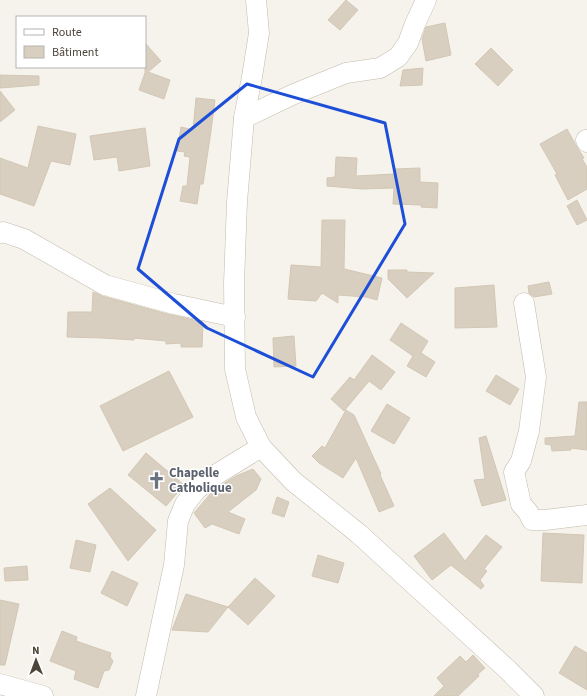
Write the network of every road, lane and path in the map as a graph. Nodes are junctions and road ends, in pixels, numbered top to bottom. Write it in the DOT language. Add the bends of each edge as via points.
graph roads {
  1 [pos="256,0"];
  2 [pos="426,0"];
  3 [pos="244,118"];
  4 [pos="0,233"];
  5 [pos="524,303"];
  6 [pos="235,317"];
  7 [pos="261,447"];
  8 [pos="587,515"];
  9 [pos="0,684"];
  10 [pos="43,696"];
  11 [pos="146,696"];
  12 [pos="534,696"];
  1 -- 3 [label="street" via="259,33"];
  2 -- 3 [label="street" via="408,43 398,57 380,68 346,73"];
  3 -- 6 [label="street" via="237,202"];
  4 -- 6 [label="street" via="24,239 105,285"];
  5 -- 8 [label="street" via="536,377 529,431 521,461 514,472 521,504 532,520"];
  6 -- 7 [label="street" via="235,368 246,417"];
  7 -- 11 [label="street" via="196,489 185,504 178,521 174,565"];
  7 -- 12 [label="street" via="293,481 359,534"];
  9 -- 10 [label="street"];
}
